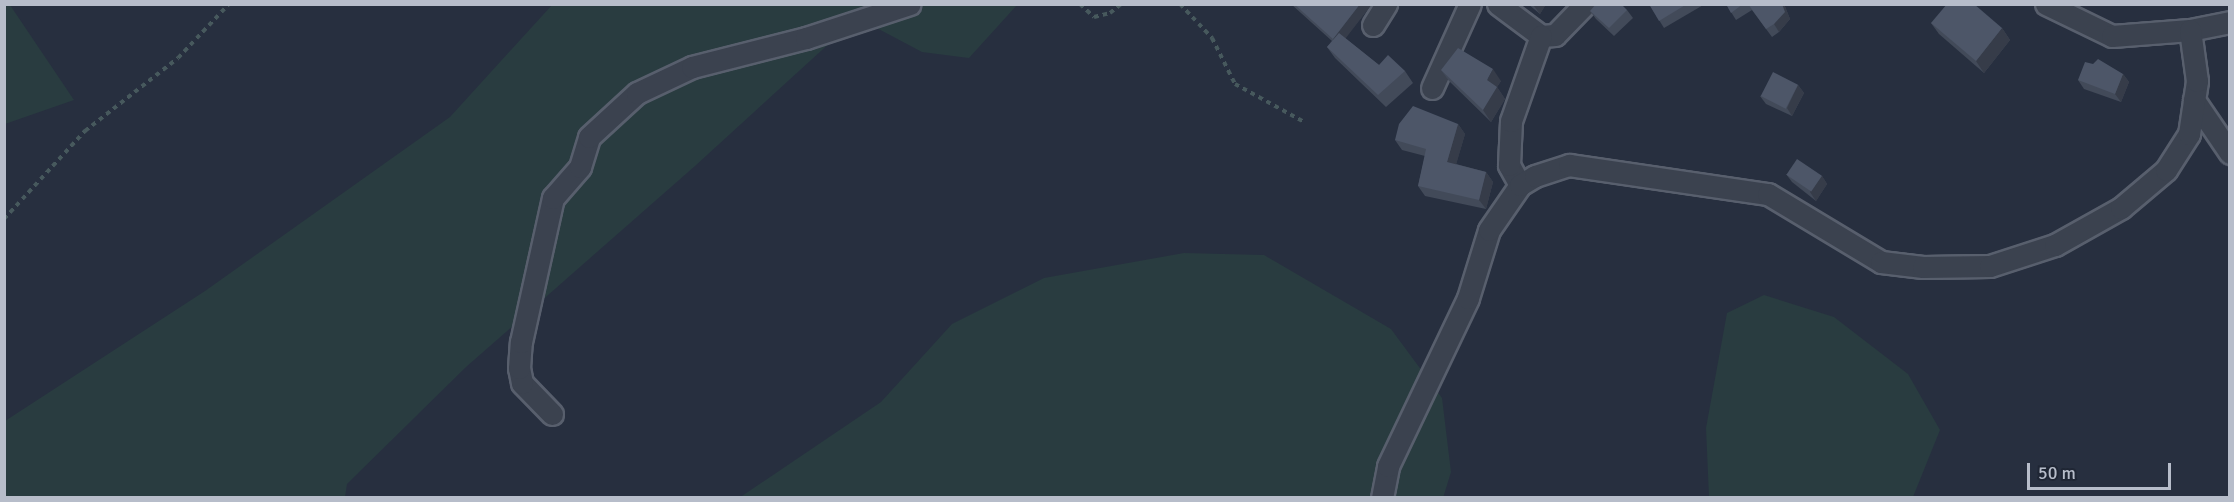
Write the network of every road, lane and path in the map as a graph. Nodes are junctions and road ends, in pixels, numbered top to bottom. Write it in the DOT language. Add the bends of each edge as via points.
graph roads {
  1 [pos="229,4"];
  2 [pos="910,4"];
  3 [pos="1080,4"];
  4 [pos="1121,4"];
  5 [pos="1180,4"];
  6 [pos="1386,4"];
  7 [pos="1470,4"];
  8 [pos="1498,4"];
  9 [pos="1585,4"];
  10 [pos="2046,4"];
  11 [pos="2229,22"];
  12 [pos="1373,26"];
  13 [pos="2190,30"];
  14 [pos="1541,36"];
  15 [pos="1432,88"];
  16 [pos="2194,100"];
  17 [pos="1304,122"];
  18 [pos="2229,153"];
  19 [pos="1520,185"];
  20 [pos="4,219"];
  21 [pos="552,414"];
  22 [pos="1382,498"];
  1 -- 20 [label="path" via="178,58 85,131"];
  2 -- 21 [label="street" via="806,38 692,67 637,93 589,136 580,167 553,198 521,342 522,383"];
  3 -- 4 [label="path" via="1094,17 1110,13"];
  5 -- 17 [label="path" via="1212,38 1235,84"];
  6 -- 12 [label="street"];
  7 -- 15 [label="street"];
  8 -- 14 [label="street"];
  9 -- 14 [label="street" via="1555,35"];
  10 -- 13 [label="street" via="2112,36"];
  11 -- 13 [label="street"];
  13 -- 16 [label="street" via="2197,81"];
  14 -- 19 [label="street" via="1511,121 1509,165"];
  16 -- 18 [label="street"];
  16 -- 19 [label="street" via="2189,134 2166,170 2121,208 2055,245 1990,266 1923,267 1881,262 1768,194 1569,165"];
  19 -- 22 [label="street" via="1489,230 1468,298 1388,466"];
}
